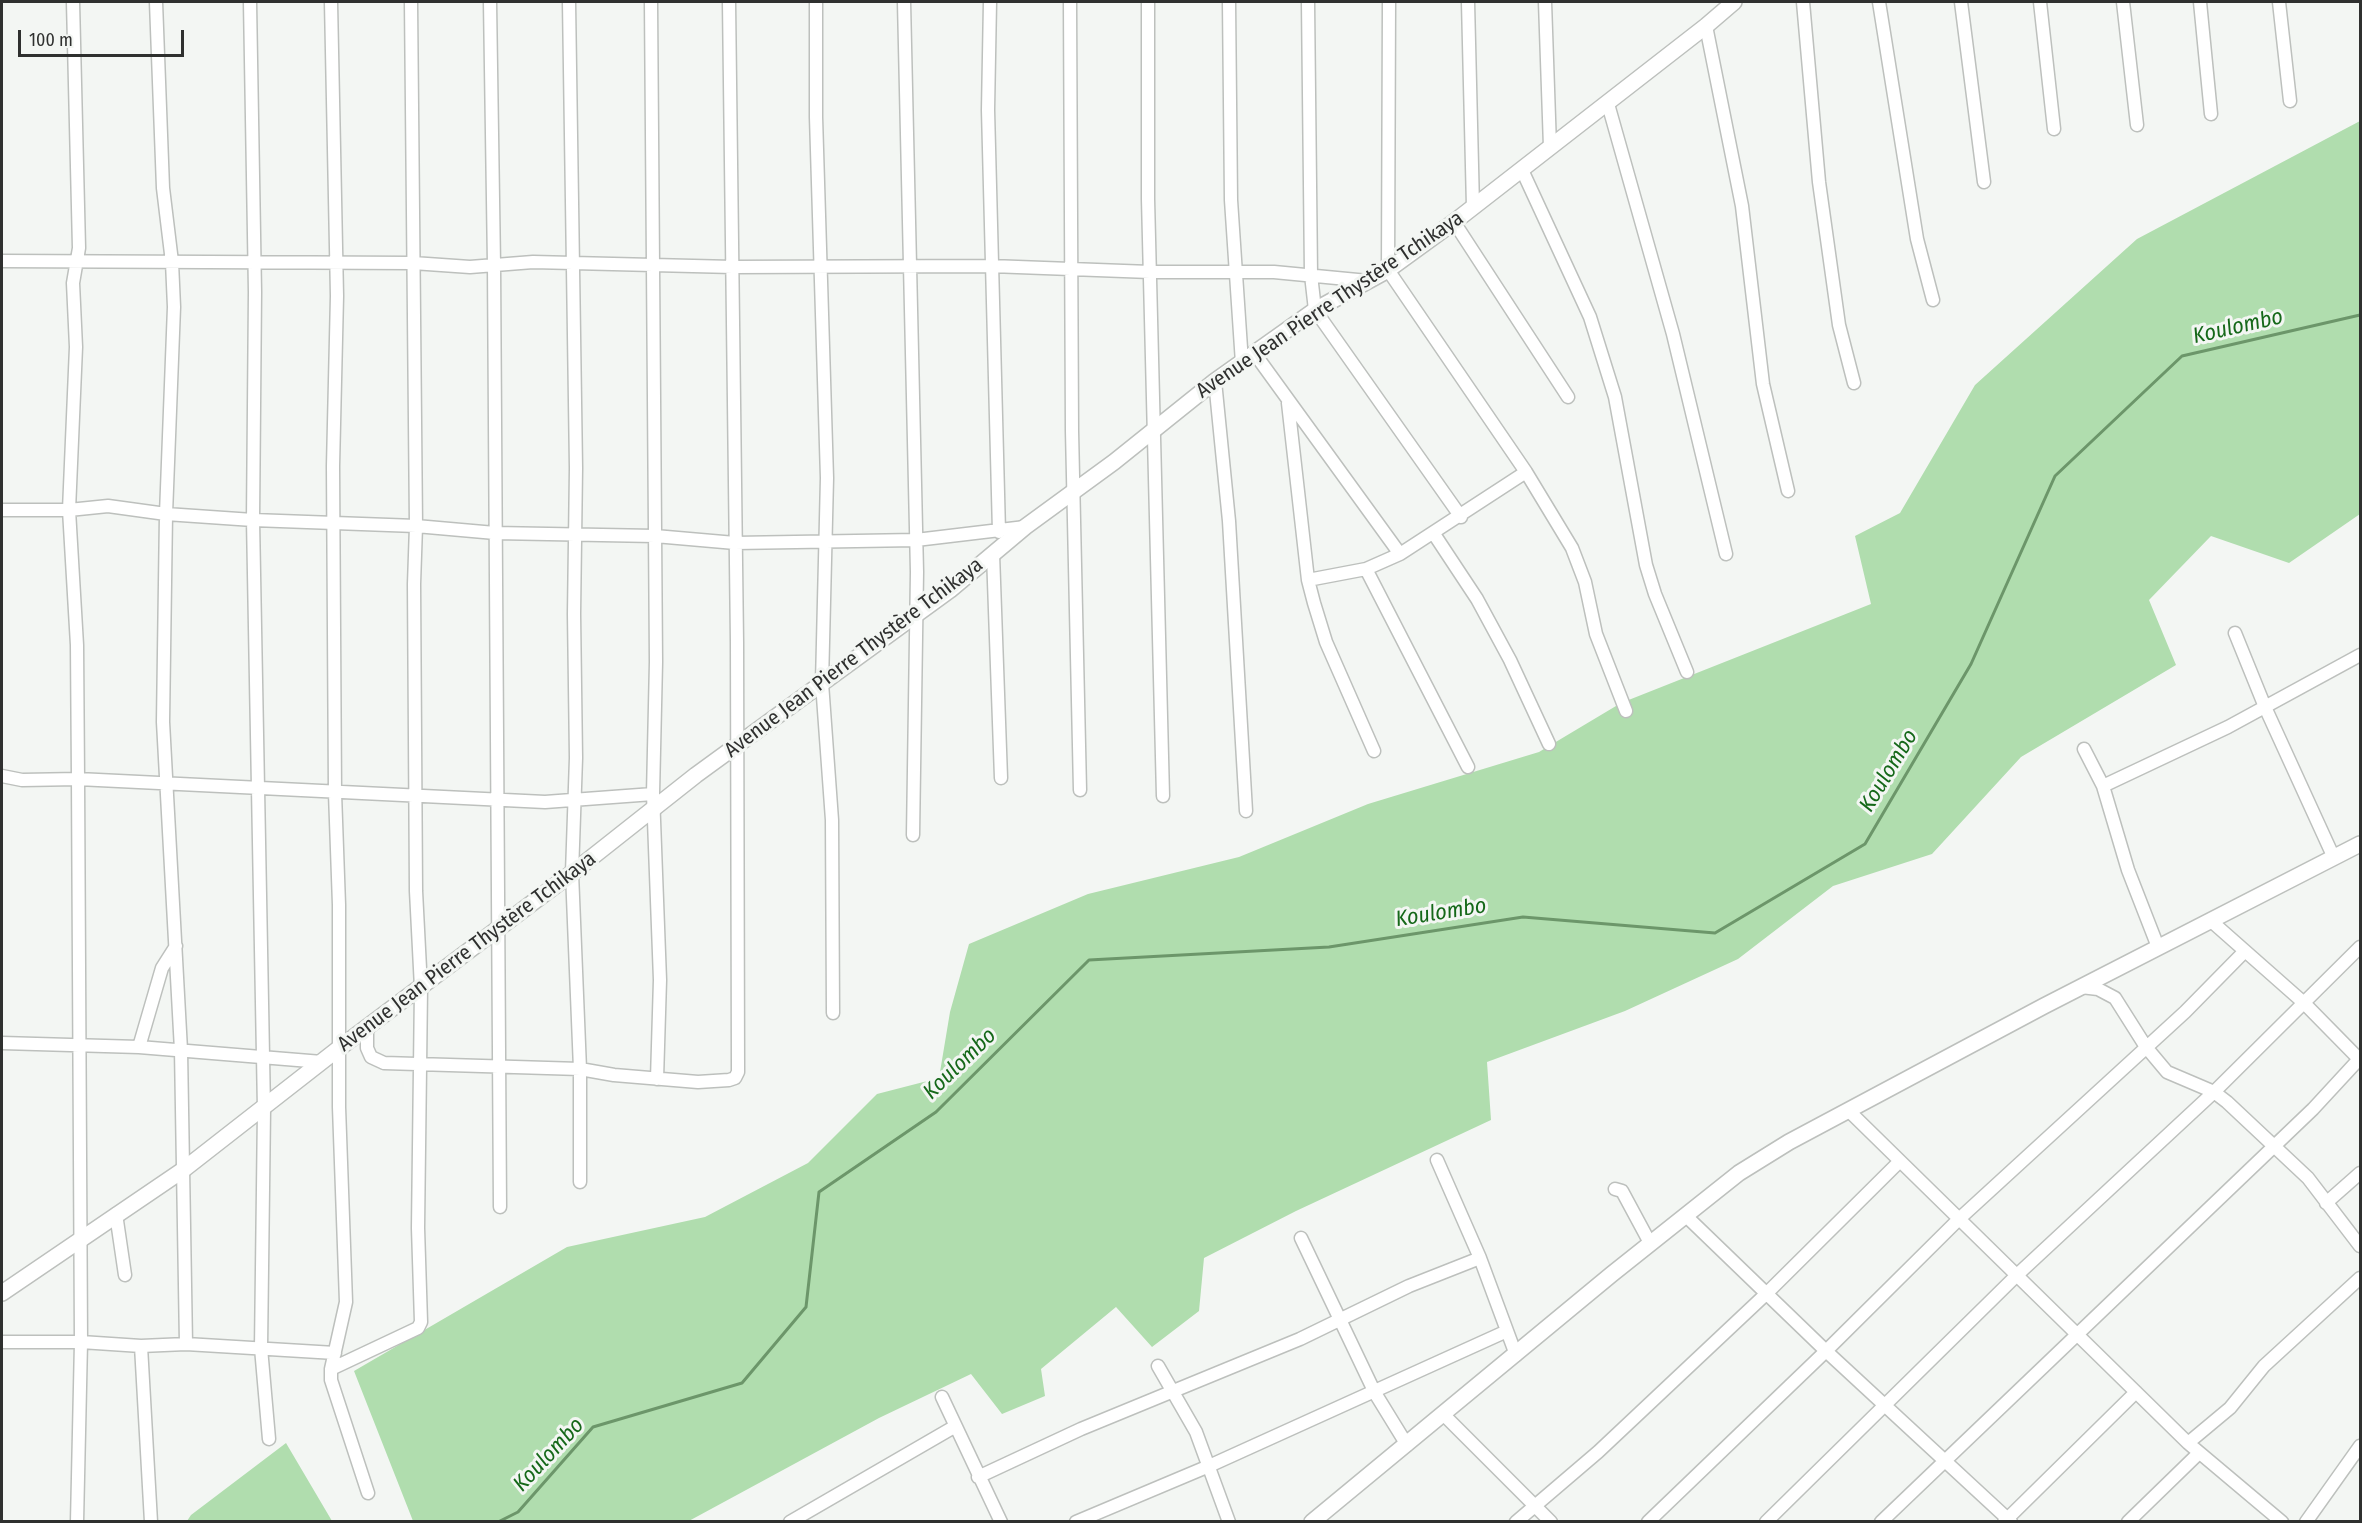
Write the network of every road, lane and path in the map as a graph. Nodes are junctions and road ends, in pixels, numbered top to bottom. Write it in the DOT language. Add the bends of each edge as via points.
graph roads {
  1 [pos="73,2"];
  2 [pos="156,2"];
  3 [pos="250,2"];
  4 [pos="331,2"];
  5 [pos="411,2"];
  6 [pos="490,2"];
  7 [pos="569,2"];
  8 [pos="651,2"];
  9 [pos="729,2"];
  10 [pos="816,2"];
  11 [pos="904,2"];
  12 [pos="990,2"];
  13 [pos="1070,2"];
  14 [pos="1148,2"];
  15 [pos="1229,2"];
  16 [pos="1308,2"];
  17 [pos="1389,2"];
  18 [pos="1468,2"];
  19 [pos="1545,2"];
  20 [pos="1734,2"];
  21 [pos="1803,2"];
  22 [pos="1880,2"];
  23 [pos="1962,2"];
  24 [pos="2040,2"];
  25 [pos="2123,2"];
  26 [pos="2200,2"];
  27 [pos="2279,2"];
  28 [pos="1706,26"];
  29 [pos="2290,101"];
  30 [pos="1608,104"];
  31 [pos="2211,114"];
  32 [pos="2137,125"];
  33 [pos="2054,129"];
  34 [pos="1550,147"];
  35 [pos="1522,170"];
  36 [pos="1984,182"];
  37 [pos="1473,207"];
  38 [pos="1454,222"];
  39 [pos="76,260"];
  40 [pos="2,261"];
  41 [pos="172,262"];
  42 [pos="255,262"];
  43 [pos="336,262"];
  44 [pos="413,263"];
  45 [pos="574,263"];
  46 [pos="652,263"];
  47 [pos="494,265"];
  48 [pos="821,266"];
  49 [pos="911,266"];
  50 [pos="991,266"];
  51 [pos="733,267"];
  52 [pos="1071,270"];
  53 [pos="1388,270"];
  54 [pos="1236,271"];
  55 [pos="1150,272"];
  56 [pos="1311,275"];
  57 [pos="1368,281"];
  58 [pos="1933,300"];
  59 [pos="1315,310"];
  60 [pos="1248,359"];
  61 [pos="1215,381"];
  62 [pos="1854,383"];
  63 [pos="1568,397"];
  64 [pos="1288,403"];
  65 [pos="1153,429"];
  66 [pos="1526,472"];
  67 [pos="1075,491"];
  68 [pos="1788,491"];
  69 [pos="2,510"];
  70 [pos="69,510"];
  71 [pos="166,514"];
  72 [pos="1461,517"];
  73 [pos="253,520"];
  74 [pos="333,523"];
  75 [pos="416,526"];
  76 [pos="1025,527"];
  77 [pos="999,532"];
  78 [pos="495,533"];
  79 [pos="1434,534"];
  80 [pos="576,536"];
  81 [pos="655,536"];
  82 [pos="916,540"];
  83 [pos="825,541"];
  84 [pos="735,543"];
  85 [pos="993,554"];
  86 [pos="1400,554"];
  87 [pos="1726,554"];
  88 [pos="1366,569"];
  89 [pos="1308,580"];
  90 [pos="917,615"];
  91 [pos="2235,633"];
  92 [pos="2361,655"];
  93 [pos="1687,672"];
  94 [pos="822,683"];
  95 [pos="2265,707"];
  96 [pos="1626,711"];
  97 [pos="738,744"];
  98 [pos="1549,744"];
  99 [pos="2084,749"];
  100 [pos="1374,751"];
  101 [pos="1468,767"];
  102 [pos="2,776"];
  103 [pos="1001,778"];
  104 [pos="78,779"];
  105 [pos="168,784"];
  106 [pos="2103,786"];
  107 [pos="258,788"];
  108 [pos="1080,790"];
  109 [pos="335,793"];
  110 [pos="416,795"];
  111 [pos="1162,796"];
  112 [pos="496,800"];
  113 [pos="575,800"];
  114 [pos="653,801"];
  115 [pos="1246,811"];
  116 [pos="913,836"];
  117 [pos="2361,844"];
  118 [pos="2334,858"];
  119 [pos="572,873"];
  120 [pos="2210,920"];
  121 [pos="498,929"];
  122 [pos="176,946"];
  123 [pos="2158,947"];
  124 [pos="2361,947"];
  125 [pos="2245,951"];
  126 [pos="2081,987"];
  127 [pos="421,988"];
  128 [pos="2304,1003"];
  129 [pos="833,1013"];
  130 [pos="367,1028"];
  131 [pos="2,1043"];
  132 [pos="77,1046"];
  133 [pos="139,1047"];
  134 [pos="2146,1047"];
  135 [pos="338,1049"];
  136 [pos="181,1050"];
  137 [pos="262,1056"];
  138 [pos="2360,1059"];
  139 [pos="322,1062"];
  140 [pos="420,1065"];
  141 [pos="498,1065"];
  142 [pos="580,1069"];
  143 [pos="657,1079"];
  144 [pos="2214,1092"];
  145 [pos="264,1109"];
  146 [pos="1849,1111"];
  147 [pos="2273,1146"];
  148 [pos="1437,1161"];
  149 [pos="1899,1162"];
  150 [pos="183,1170"];
  151 [pos="2361,1173"];
  152 [pos="580,1182"];
  153 [pos="1615,1189"];
  154 [pos="2326,1203"];
  155 [pos="500,1207"];
  156 [pos="116,1214"];
  157 [pos="1685,1215"];
  158 [pos="1959,1219"];
  159 [pos="1300,1238"];
  160 [pos="79,1239"];
  161 [pos="1650,1243"];
  162 [pos="2361,1246"];
  163 [pos="1480,1258"];
  164 [pos="125,1275"];
  165 [pos="2017,1275"];
  166 [pos="2361,1278"];
  167 [pos="2,1293"];
  168 [pos="1766,1294"];
  169 [pos="1339,1321"];
  170 [pos="1507,1331"];
  171 [pos="2077,1333"];
  172 [pos="2,1342"];
  173 [pos="81,1342"];
  174 [pos="186,1344"];
  175 [pos="141,1346"];
  176 [pos="261,1348"];
  177 [pos="1826,1351"];
  178 [pos="335,1353"];
  179 [pos="1516,1355"];
  180 [pos="1158,1366"];
  181 [pos="331,1369"];
  182 [pos="1173,1391"];
  183 [pos="2136,1392"];
  184 [pos="1375,1393"];
  185 [pos="942,1397"];
  186 [pos="1886,1405"];
  187 [pos="1444,1415"];
  188 [pos="954,1427"];
  189 [pos="269,1439"];
  190 [pos="2187,1443"];
  191 [pos="1407,1445"];
  192 [pos="2361,1446"];
  193 [pos="2199,1453"];
  194 [pos="1946,1459"];
  195 [pos="1209,1466"];
  196 [pos="978,1477"];
  197 [pos="368,1493"];
  198 [pos="1534,1505"];
  199 [pos="2008,1520"];
  200 [pos="77,1521"];
  201 [pos="152,1521"];
  202 [pos="790,1521"];
  203 [pos="1001,1521"];
  204 [pos="1076,1521"];
  205 [pos="1229,1521"];
  206 [pos="1312,1521"];
  207 [pos="1516,1521"];
  208 [pos="1551,1521"];
  209 [pos="1648,1521"];
  210 [pos="1766,1521"];
  211 [pos="1881,1521"];
  212 [pos="2128,1521"];
  213 [pos="2282,1521"];
  214 [pos="2306,1521"];
  1 -- 39 [label="street" via="79,248"];
  2 -- 41 [label="street" via="163,188"];
  3 -- 42 [label="street"];
  4 -- 43 [label="street"];
  5 -- 44 [label="street"];
  6 -- 47 [label="street"];
  7 -- 45 [label="street"];
  8 -- 46 [label="street"];
  9 -- 51 [label="street"];
  10 -- 48 [label="street"];
  11 -- 49 [label="street"];
  12 -- 50 [label="street"];
  13 -- 52 [label="street"];
  14 -- 55 [label="street"];
  15 -- 54 [label="street" via="1231,200"];
  16 -- 56 [label="street"];
  17 -- 53 [label="street"];
  18 -- 37 [label="street"];
  19 -- 34 [label="street"];
  20 -- 28 [label="street, Avenue Jean Pierre Thystère Tchikaya"];
  21 -- 62 [label="street" via="1819,182 1839,325"];
  22 -- 58 [label="street" via="1917,238"];
  23 -- 36 [label="street"];
  24 -- 33 [label="street"];
  25 -- 32 [label="street"];
  26 -- 31 [label="street"];
  27 -- 29 [label="street"];
  28 -- 30 [label="street, Avenue Jean Pierre Thystère Tchikaya"];
  28 -- 68 [label="street" via="1742,206 1763,384"];
  30 -- 34 [label="street, Avenue Jean Pierre Thystère Tchikaya"];
  30 -- 87 [label="street" via="1673,334"];
  34 -- 35 [label="street, Avenue Jean Pierre Thystère Tchikaya"];
  35 -- 37 [label="street, Avenue Jean Pierre Thystère Tchikaya"];
  35 -- 93 [label="street" via="1590,317 1615,397 1646,565"];
  37 -- 38 [label="street, Avenue Jean Pierre Thystère Tchikaya"];
  38 -- 53 [label="street, Avenue Jean Pierre Thystère Tchikaya"];
  38 -- 63 [label="street"];
  39 -- 40 [label="street"];
  39 -- 41 [label="street"];
  39 -- 70 [label="street"];
  41 -- 42 [label="street"];
  41 -- 71 [label="street" via="174,307"];
  42 -- 43 [label="street"];
  42 -- 73 [label="street"];
  43 -- 44 [label="street"];
  43 -- 74 [label="street"];
  44 -- 47 [label="street" via="453,267"];
  44 -- 75 [label="street"];
  45 -- 46 [label="street"];
  45 -- 47 [label="street"];
  45 -- 80 [label="street"];
  46 -- 51 [label="street"];
  46 -- 81 [label="street"];
  47 -- 78 [label="street"];
  48 -- 49 [label="street"];
  48 -- 51 [label="street"];
  48 -- 83 [label="street"];
  49 -- 50 [label="street"];
  49 -- 82 [label="street"];
  50 -- 52 [label="street"];
  50 -- 77 [label="street"];
  51 -- 84 [label="street"];
  52 -- 55 [label="street"];
  52 -- 67 [label="street"];
  53 -- 57 [label="street, Avenue Jean Pierre Thystère Tchikaya"];
  53 -- 66 [label="street"];
  54 -- 55 [label="street"];
  54 -- 56 [label="street"];
  54 -- 60 [label="street"];
  55 -- 65 [label="street"];
  56 -- 57 [label="street"];
  56 -- 59 [label="street"];
  57 -- 59 [label="street, Avenue Jean Pierre Thystère Tchikaya"];
  59 -- 60 [label="street, Avenue Jean Pierre Thystère Tchikaya"];
  59 -- 72 [label="street"];
  60 -- 61 [label="street, Avenue Jean Pierre Thystère Tchikaya"];
  60 -- 64 [label="street"];
  61 -- 65 [label="street, Avenue Jean Pierre Thystère Tchikaya"];
  61 -- 115 [label="street" via="1229,521"];
  64 -- 86 [label="street"];
  64 -- 89 [label="street"];
  65 -- 67 [label="street, Avenue Jean Pierre Thystère Tchikaya"];
  65 -- 111 [label="street"];
  66 -- 72 [label="street"];
  66 -- 96 [label="street" via="1579,563 1596,634"];
  67 -- 76 [label="street, Avenue Jean Pierre Thystère Tchikaya"];
  67 -- 108 [label="street"];
  69 -- 70 [label="street"];
  70 -- 71 [label="street" via="108,506"];
  70 -- 104 [label="street" via="77,645"];
  71 -- 73 [label="street"];
  71 -- 105 [label="street" via="163,722"];
  72 -- 79 [label="street"];
  73 -- 74 [label="street"];
  73 -- 107 [label="street"];
  74 -- 75 [label="street"];
  74 -- 109 [label="street"];
  75 -- 78 [label="street"];
  75 -- 110 [label="street"];
  76 -- 77 [label="street"];
  76 -- 85 [label="street, Avenue Jean Pierre Thystère Tchikaya"];
  77 -- 82 [label="street"];
  78 -- 80 [label="street"];
  78 -- 112 [label="street"];
  79 -- 86 [label="street"];
  79 -- 98 [label="street" via="1477,599"];
  80 -- 81 [label="street"];
  80 -- 113 [label="street"];
  81 -- 84 [label="street"];
  81 -- 114 [label="street"];
  82 -- 83 [label="street"];
  82 -- 90 [label="street"];
  83 -- 84 [label="street"];
  83 -- 94 [label="street"];
  84 -- 97 [label="street"];
  85 -- 90 [label="street, Avenue Jean Pierre Thystère Tchikaya"];
  85 -- 103 [label="street"];
  86 -- 88 [label="street"];
  88 -- 89 [label="street"];
  88 -- 101 [label="street"];
  89 -- 100 [label="street" via="1326,642"];
  90 -- 94 [label="street, Avenue Jean Pierre Thystère Tchikaya"];
  90 -- 116 [label="street"];
  91 -- 95 [label="street"];
  92 -- 95 [label="street"];
  94 -- 97 [label="street, Avenue Jean Pierre Thystère Tchikaya"];
  94 -- 129 [label="street" via="832,820"];
  95 -- 106 [label="street"];
  95 -- 118 [label="street"];
  97 -- 114 [label="street, Avenue Jean Pierre Thystère Tchikaya"];
  97 -- 143 [label="street" via="738,1072 735,1078 720,1082"];
  99 -- 106 [label="street"];
  102 -- 104 [label="street" via="22,780"];
  104 -- 105 [label="street"];
  104 -- 132 [label="street"];
  105 -- 107 [label="street"];
  105 -- 122 [label="street"];
  106 -- 123 [label="street" via="2128,870"];
  107 -- 109 [label="street"];
  107 -- 137 [label="street"];
  109 -- 110 [label="street"];
  109 -- 135 [label="street"];
  110 -- 112 [label="street"];
  110 -- 127 [label="street"];
  112 -- 113 [label="street"];
  112 -- 121 [label="street"];
  113 -- 114 [label="street"];
  113 -- 119 [label="street"];
  114 -- 119 [label="street, Avenue Jean Pierre Thystère Tchikaya"];
  114 -- 143 [label="street" via="660,980"];
  117 -- 118 [label="street"];
  118 -- 120 [label="street"];
  119 -- 121 [label="street, Avenue Jean Pierre Thystère Tchikaya"];
  119 -- 142 [label="street"];
  120 -- 123 [label="street"];
  120 -- 125 [label="street"];
  121 -- 127 [label="street, Avenue Jean Pierre Thystère Tchikaya"];
  121 -- 141 [label="street"];
  122 -- 133 [label="street" via="162,968"];
  122 -- 136 [label="street"];
  123 -- 126 [label="street"];
  124 -- 128 [label="street"];
  125 -- 128 [label="street"];
  125 -- 134 [label="street"];
  126 -- 134 [label="street" via="2098,989 2115,998"];
  126 -- 146 [label="street"];
  127 -- 130 [label="street, Avenue Jean Pierre Thystère Tchikaya"];
  127 -- 140 [label="street"];
  128 -- 138 [label="street"];
  128 -- 144 [label="street"];
  130 -- 135 [label="street, Avenue Jean Pierre Thystère Tchikaya"];
  130 -- 140 [label="street" via="367,1048 376,1061"];
  131 -- 132 [label="street"];
  132 -- 133 [label="street"];
  132 -- 160 [label="street"];
  133 -- 136 [label="street"];
  134 -- 144 [label="street" via="2167,1072"];
  134 -- 158 [label="street"];
  135 -- 139 [label="street, Avenue Jean Pierre Thystère Tchikaya"];
  135 -- 178 [label="street" via="346,1302"];
  136 -- 137 [label="street"];
  136 -- 150 [label="street"];
  137 -- 139 [label="street"];
  137 -- 145 [label="street"];
  138 -- 147 [label="street"];
  139 -- 145 [label="street, Avenue Jean Pierre Thystère Tchikaya"];
  140 -- 141 [label="street"];
  140 -- 181 [label="street" via="420,1326"];
  141 -- 142 [label="street"];
  141 -- 155 [label="street"];
  142 -- 143 [label="street"];
  142 -- 152 [label="street"];
  144 -- 147 [label="street"];
  144 -- 165 [label="street"];
  145 -- 150 [label="street, Avenue Jean Pierre Thystère Tchikaya"];
  145 -- 176 [label="street"];
  146 -- 149 [label="street"];
  146 -- 157 [label="street" via="1739,1173"];
  147 -- 154 [label="street" via="2307,1178"];
  147 -- 171 [label="street"];
  148 -- 163 [label="street"];
  149 -- 158 [label="street"];
  149 -- 168 [label="street"];
  150 -- 156 [label="street, Avenue Jean Pierre Thystère Tchikaya"];
  150 -- 174 [label="street"];
  151 -- 154 [label="street"];
  153 -- 161 [label="street" via="1622,1191"];
  154 -- 162 [label="street"];
  156 -- 160 [label="street, Avenue Jean Pierre Thystère Tchikaya"];
  156 -- 164 [label="street"];
  157 -- 161 [label="street"];
  157 -- 168 [label="street"];
  158 -- 165 [label="street"];
  158 -- 177 [label="street"];
  159 -- 169 [label="street"];
  160 -- 167 [label="street, Avenue Jean Pierre Thystère Tchikaya"];
  160 -- 173 [label="street"];
  161 -- 179 [label="street"];
  163 -- 169 [label="street" via="1409,1286"];
  163 -- 170 [label="street"];
  165 -- 171 [label="street"];
  165 -- 186 [label="street"];
  166 -- 190 [label="street" via="2264,1366 2230,1408"];
  168 -- 177 [label="street"];
  168 -- 198 [label="street" via="1598,1452"];
  169 -- 182 [label="street"];
  169 -- 184 [label="street"];
  170 -- 179 [label="street"];
  170 -- 184 [label="street"];
  171 -- 183 [label="street"];
  171 -- 194 [label="street"];
  172 -- 173 [label="street"];
  173 -- 175 [label="street"];
  173 -- 200 [label="street"];
  174 -- 175 [label="street"];
  174 -- 176 [label="street"];
  175 -- 201 [label="street"];
  176 -- 178 [label="street"];
  176 -- 189 [label="street"];
  177 -- 186 [label="street"];
  177 -- 209 [label="street"];
  178 -- 181 [label="street"];
  179 -- 187 [label="street"];
  180 -- 182 [label="street"];
  181 -- 197 [label="street" via="331,1380"];
  182 -- 195 [label="street"];
  182 -- 196 [label="street"];
  183 -- 190 [label="street"];
  183 -- 199 [label="street"];
  184 -- 191 [label="street"];
  184 -- 195 [label="street"];
  185 -- 188 [label="street"];
  186 -- 194 [label="street"];
  186 -- 210 [label="street"];
  187 -- 191 [label="street"];
  187 -- 198 [label="street"];
  188 -- 196 [label="street"];
  188 -- 202 [label="street"];
  190 -- 193 [label="street"];
  191 -- 206 [label="street"];
  192 -- 214 [label="street"];
  193 -- 212 [label="street"];
  193 -- 213 [label="street"];
  194 -- 199 [label="street"];
  194 -- 211 [label="street"];
  195 -- 204 [label="street"];
  195 -- 205 [label="street"];
  196 -- 203 [label="street"];
  198 -- 207 [label="street"];
  198 -- 208 [label="street"];
}
